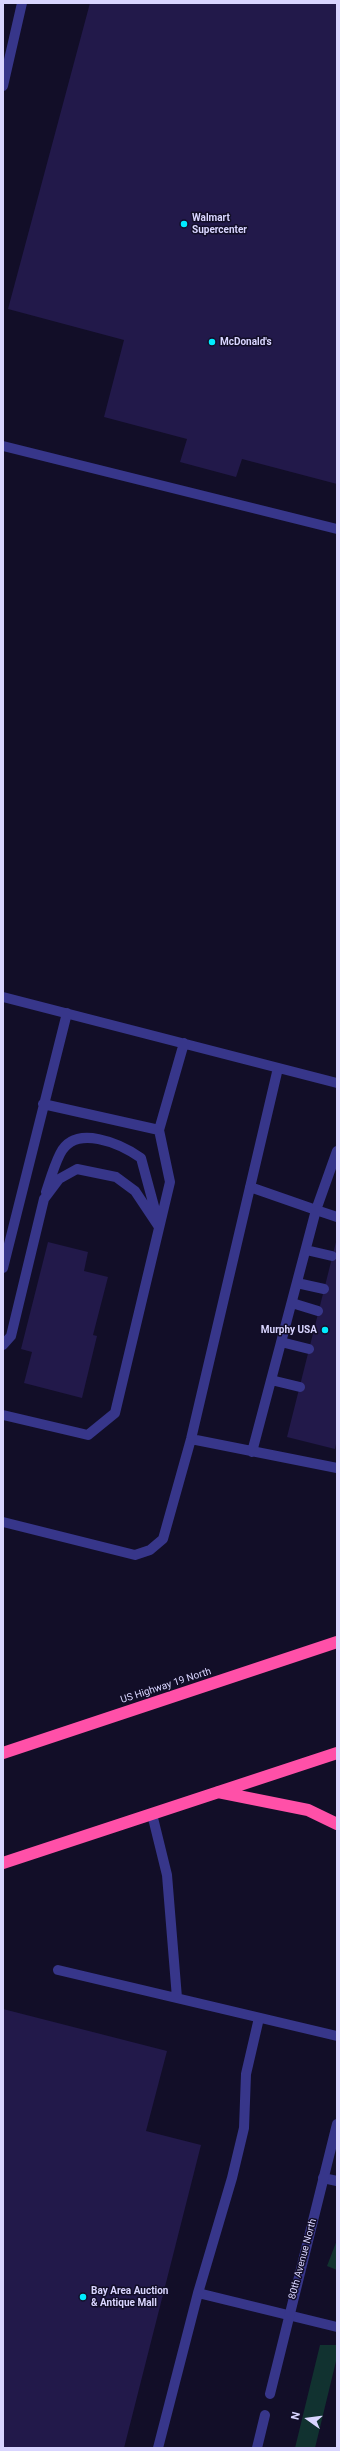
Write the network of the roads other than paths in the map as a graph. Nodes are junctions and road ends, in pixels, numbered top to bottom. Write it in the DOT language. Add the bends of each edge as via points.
graph roads {
  1 [pos="22,3"];
  2 [pos="3,86"];
  3 [pos="3,446"];
  4 [pos="337,529"];
  5 [pos="3,997"];
  6 [pos="67,1013"];
  7 [pos="184,1043"];
  8 [pos="278,1068"];
  9 [pos="337,1083"];
  10 [pos="43,1104"];
  11 [pos="159,1130"];
  12 [pos="337,1151"];
  13 [pos="250,1188"];
  14 [pos="44,1199"];
  15 [pos="316,1210"];
  16 [pos="337,1216"];
  17 [pos="160,1227"];
  18 [pos="306,1250"];
  19 [pos="332,1256"];
  20 [pos="3,1268"];
  21 [pos="297,1283"];
  22 [pos="324,1289"];
  23 [pos="292,1303"];
  24 [pos="318,1311"];
  25 [pos="281,1342"];
  26 [pos="3,1345"];
  27 [pos="309,1349"];
  28 [pos="271,1380"];
  29 [pos="300,1387"];
  30 [pos="3,1415"];
  31 [pos="190,1439"];
  32 [pos="252,1452"];
  33 [pos="337,1468"];
  34 [pos="3,1522"];
  35 [pos="337,1642"];
  36 [pos="3,1753"];
  37 [pos="337,1753"];
  38 [pos="217,1792"];
  39 [pos="152,1814"];
  40 [pos="337,1824"];
  41 [pos="3,1862"];
  42 [pos="58,1970"];
  43 [pos="177,1998"];
  44 [pos="259,2018"];
  45 [pos="337,2036"];
  46 [pos="337,2124"];
  47 [pos="323,2178"];
  48 [pos="337,2181"];
  49 [pos="198,2294"];
  50 [pos="288,2314"];
  51 [pos="337,2327"];
  52 [pos="270,2394"];
  53 [pos="265,2415"];
  54 [pos="158,2448"];
  55 [pos="257,2448"];
  1 -- 2 [label="street"];
  3 -- 4 [label="street"];
  5 -- 6 [label="street"];
  6 -- 7 [label="street"];
  6 -- 10 [label="street"];
  7 -- 8 [label="street"];
  7 -- 11 [label="street"];
  8 -- 9 [label="street"];
  8 -- 13 [label="street"];
  10 -- 11 [label="street"];
  10 -- 20 [label="street"];
  11 -- 17 [label="street" via="170,1182"];
  12 -- 15 [label="street"];
  13 -- 15 [label="street"];
  13 -- 31 [label="street"];
  14 -- 17 [label="street" via="59,1179 77,1169 116,1177 135,1191"];
  14 -- 17 [label="street" via="60,1153 70,1142 88,1138 115,1143 142,1158"];
  14 -- 26 [label="street" via="11,1336"];
  15 -- 16 [label="street"];
  15 -- 18 [label="street"];
  17 -- 30 [label="street" via="115,1412 88,1435"];
  18 -- 19 [label="street"];
  18 -- 21 [label="street"];
  21 -- 22 [label="street"];
  21 -- 23 [label="street"];
  23 -- 24 [label="street"];
  23 -- 25 [label="street"];
  25 -- 27 [label="street"];
  25 -- 28 [label="street"];
  28 -- 29 [label="street"];
  28 -- 32 [label="street"];
  31 -- 32 [label="street"];
  31 -- 34 [label="street" via="167,1530 157,1546 150,1550 135,1555 128,1554"];
  32 -- 33 [label="street"];
  35 -- 36 [label="highway, US Highway 19 North"];
  37 -- 38 [label="highway"];
  38 -- 39 [label="highway"];
  38 -- 40 [label="highway" via="308,1810"];
  39 -- 41 [label="highway"];
  39 -- 43 [label="street" via="167,1875"];
  42 -- 43 [label="street"];
  43 -- 44 [label="street"];
  44 -- 45 [label="street"];
  44 -- 49 [label="street" via="246,2074 244,2128"];
  46 -- 47 [label="street, 80th Avenue North"];
  47 -- 48 [label="street"];
  47 -- 50 [label="street, 80th Avenue North"];
  49 -- 50 [label="street"];
  49 -- 54 [label="street"];
  50 -- 51 [label="street"];
  50 -- 52 [label="street, 80th Avenue North"];
  53 -- 55 [label="street"];
}
